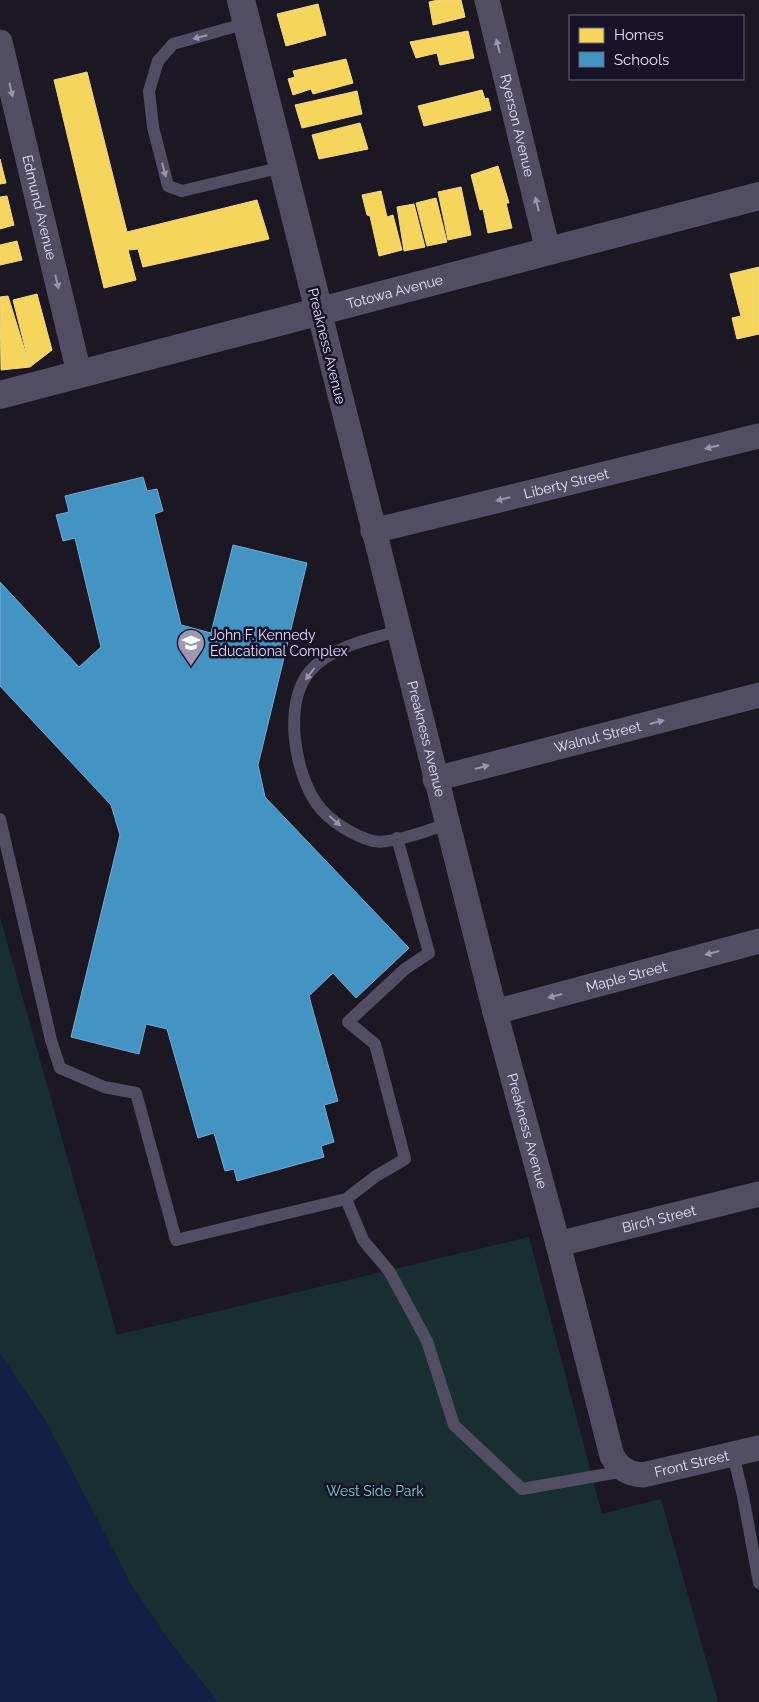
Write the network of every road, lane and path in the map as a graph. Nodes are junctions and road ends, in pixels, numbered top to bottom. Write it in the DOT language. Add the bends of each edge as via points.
graph roads {
  1 [pos="487,0"];
  2 [pos="244,12"];
  3 [pos="0,42"];
  4 [pos="282,167"];
  5 [pos="759,196"];
  6 [pos="548,251"];
  7 [pos="318,311"];
  8 [pos="79,373"];
  9 [pos="0,395"];
  10 [pos="759,436"];
  11 [pos="374,531"];
  12 [pos="399,631"];
  13 [pos="759,695"];
  14 [pos="435,779"];
  15 [pos="0,819"];
  16 [pos="447,824"];
  17 [pos="397,838"];
  18 [pos="759,941"];
  19 [pos="495,1012"];
  20 [pos="759,1194"];
  21 [pos="346,1199"];
  22 [pos="558,1244"];
  23 [pos="759,1448"];
  24 [pos="733,1454"];
  25 [pos="625,1472"];
  26 [pos="759,1583"];
  6 -- 1 [label="street, Ryerson Avenue, one-way"];
  2 -- 4 [label="street, Preakness Avenue"];
  2 -- 4 [label="lane, one-way" via="172,44 158,61 149,91 161,161 168,186 182,191"];
  3 -- 8 [label="street, Edmund Avenue, one-way"];
  4 -- 7 [label="street, Preakness Avenue"];
  5 -- 6 [label="street, Totowa Avenue"];
  6 -- 7 [label="street, Totowa Avenue"];
  7 -- 8 [label="street, Totowa Avenue"];
  7 -- 11 [label="street, Preakness Avenue"];
  8 -- 9 [label="street, Totowa Avenue"];
  10 -- 11 [label="street, Liberty Street, one-way"];
  11 -- 12 [label="street, Preakness Avenue"];
  12 -- 14 [label="street, Preakness Avenue"];
  12 -- 17 [label="lane, one-way" via="331,654 310,672 296,697 294,732 299,758 317,804 340,826 375,841"];
  14 -- 13 [label="street, Walnut Street, one-way"];
  14 -- 16 [label="street, Preakness Avenue"];
  15 -- 21 [label="lane" via="60,1068 104,1087 136,1093 176,1240"];
  16 -- 17 [label="lane"];
  16 -- 19 [label="street, Preakness Avenue"];
  17 -- 21 [label="lane" via="430,953 405,969 348,1022 375,1044 405,1159"];
  18 -- 19 [label="street, Maple Street, one-way"];
  19 -- 22 [label="street, Preakness Avenue"];
  20 -- 22 [label="street, Birch Street"];
  21 -- 25 [label="lane" via="363,1240 389,1271 427,1341 454,1425 522,1490"];
  22 -- 25 [label="street, Preakness Avenue" via="610,1447 617,1465"];
  23 -- 24 [label="street, Front Street"];
  24 -- 25 [label="street, Front Street" via="643,1475"];
  24 -- 26 [label="lane"];
}
